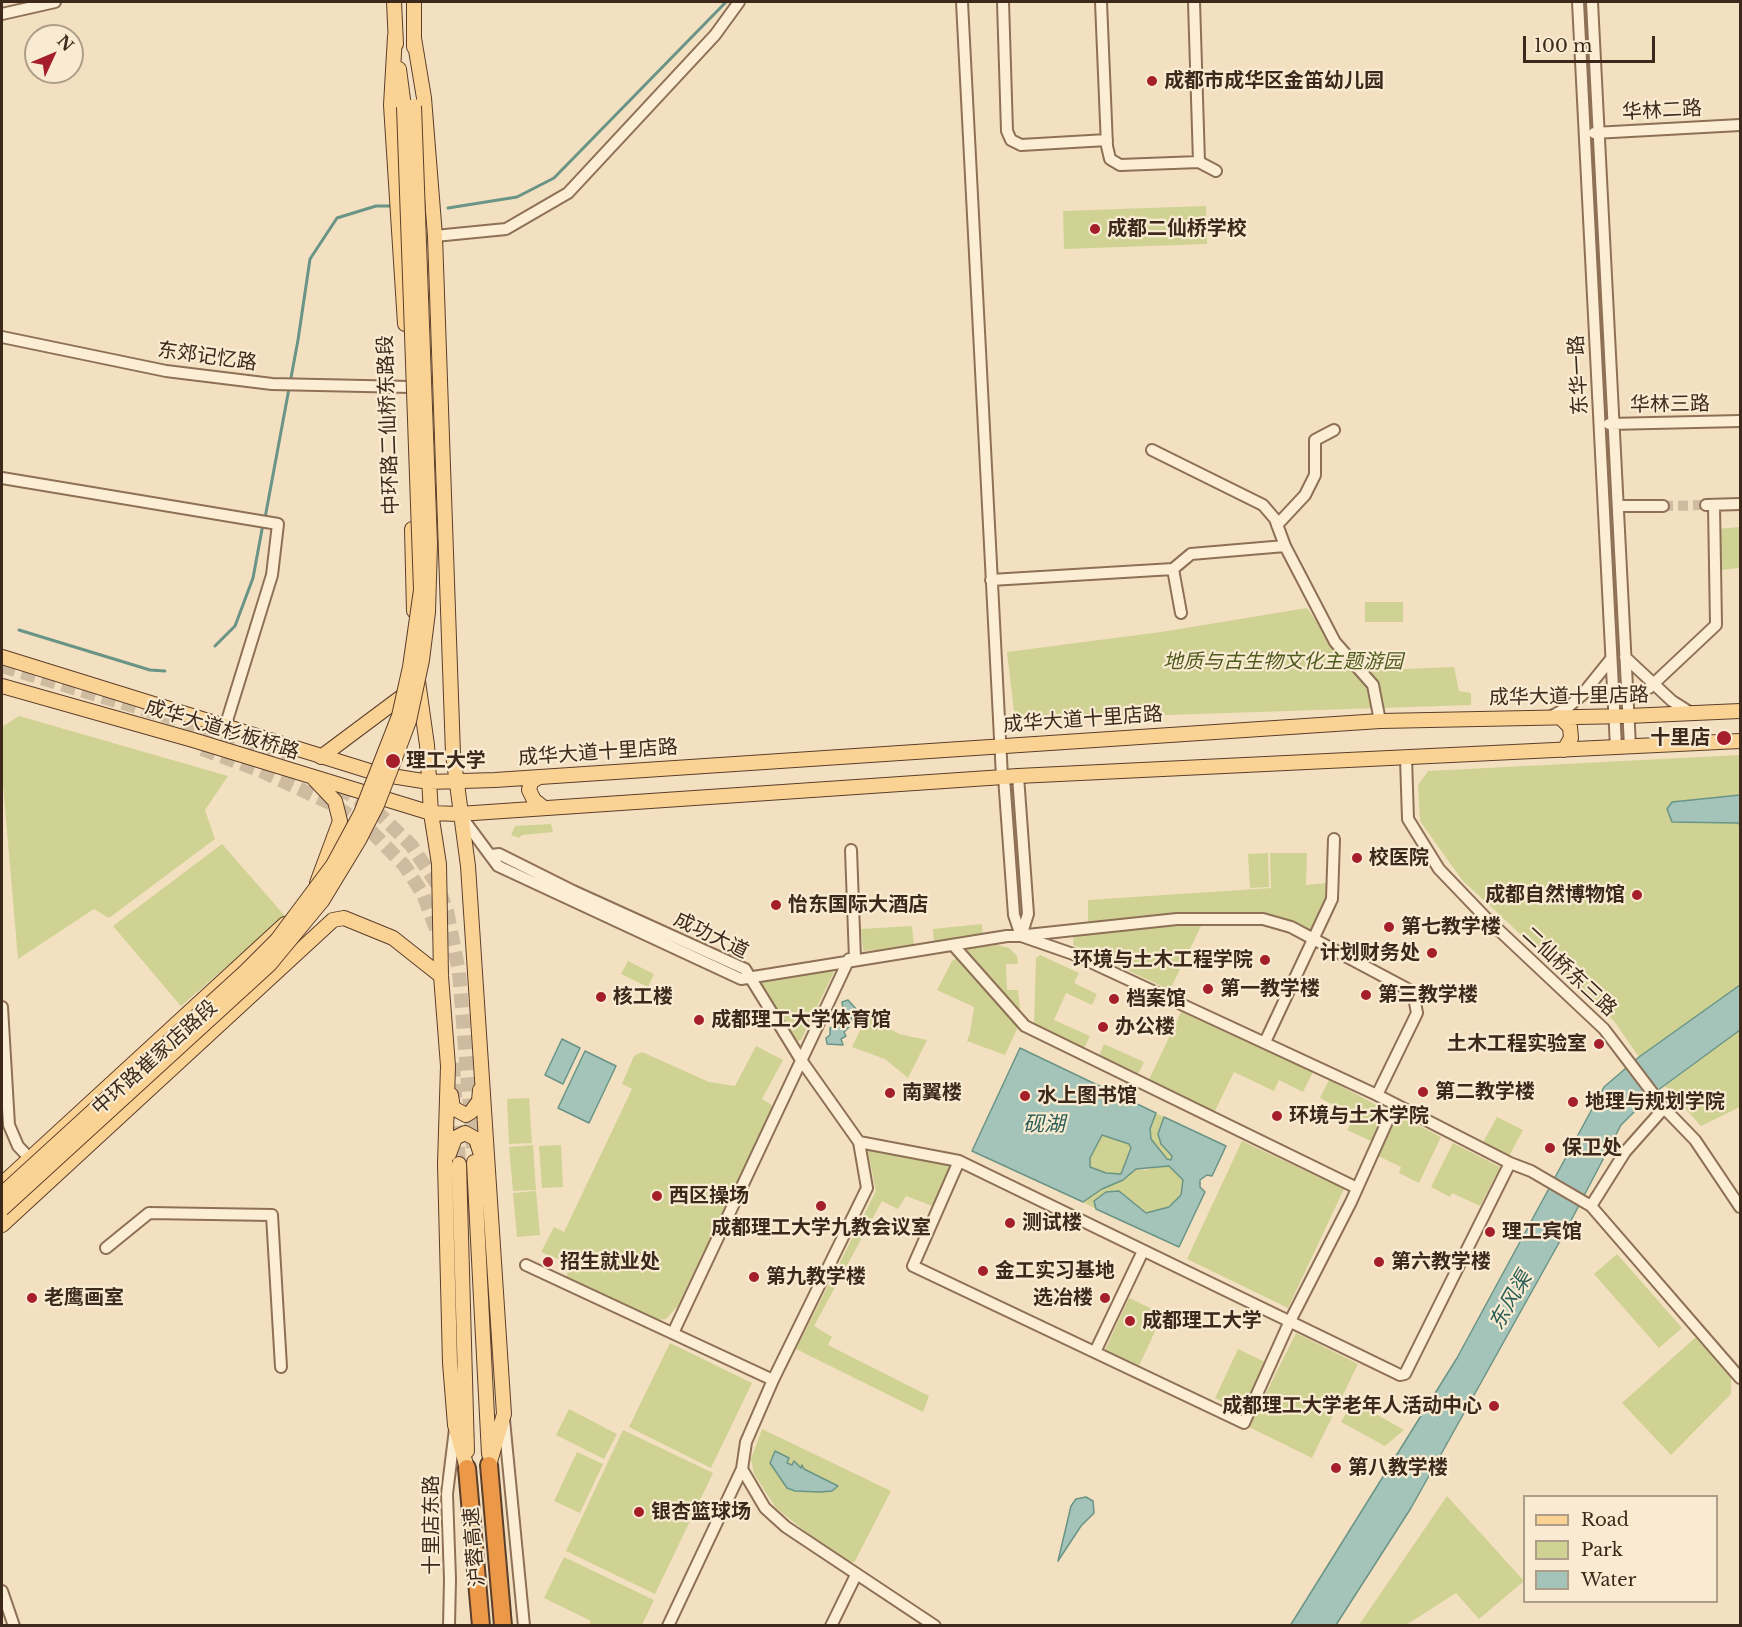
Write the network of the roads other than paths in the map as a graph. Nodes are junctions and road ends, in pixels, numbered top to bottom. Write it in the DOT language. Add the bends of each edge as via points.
graph roads {
  1 [pos="55,2"];
  2 [pos="394,2"];
  3 [pos="414,2"];
  4 [pos="739,2"];
  5 [pos="962,2"];
  6 [pos="1003,2"];
  7 [pos="1101,2"];
  8 [pos="1194,2"];
  9 [pos="1578,2"];
  10 [pos="1592,2"];
  11 [pos="2,14"];
  12 [pos="395,36"];
  13 [pos="414,38"];
  14 [pos="409,106"];
  15 [pos="1740,125"];
  16 [pos="1599,133"];
  17 [pos="1585,134"];
  18 [pos="1107,140"];
  19 [pos="1199,162"];
  20 [pos="1216,171"];
  21 [pos="435,236"];
  22 [pos="2,336"];
  23 [pos="410,387"];
  24 [pos="1740,421"];
  25 [pos="1599,424"];
  26 [pos="1614,424"];
  27 [pos="1334,430"];
  28 [pos="1152,450"];
  29 [pos="2,478"];
  30 [pos="1740,504"];
  31 [pos="1618,506"];
  32 [pos="1663,506"];
  33 [pos="1277,525"];
  34 [pos="1285,546"];
  35 [pos="1173,570"];
  36 [pos="992,580"];
  37 [pos="1180,613"];
  38 [pos="2,657"];
  39 [pos="1625,657"];
  40 [pos="1611,659"];
  41 [pos="415,667"];
  42 [pos="2,686"];
  43 [pos="1651,686"];
  44 [pos="1740,711"];
  45 [pos="1691,713"];
  46 [pos="1621,716"];
  47 [pos="1555,717"];
  48 [pos="1380,721"];
  49 [pos="225,727"];
  50 [pos="1740,741"];
  51 [pos="1000,745"];
  52 [pos="1623,747"];
  53 [pos="1564,750"];
  54 [pos="321,757"];
  55 [pos="1406,758"];
  56 [pos="1008,776"];
  57 [pos="539,777"];
  58 [pos="313,778"];
  59 [pos="429,782"];
  60 [pos="456,782"];
  61 [pos="544,808"];
  62 [pos="431,813"];
  63 [pos="459,814"];
  64 [pos="1334,839"];
  65 [pos="851,850"];
  66 [pos="1021,936"];
  67 [pos="1313,938"];
  68 [pos="954,946"];
  69 [pos="852,959"];
  70 [pos="441,976"];
  71 [pos="748,977"];
  72 [pos="2,1007"];
  73 [pos="1265,1042"];
  74 [pos="801,1060"];
  75 [pos="448,1066"];
  76 [pos="482,1070"];
  77 [pos="1377,1095"];
  78 [pos="1395,1104"];
  79 [pos="1664,1108"];
  80 [pos="859,1142"];
  81 [pos="29,1159"];
  82 [pos="959,1161"];
  83 [pos="474,1162"];
  84 [pos="1510,1163"];
  85 [pos="459,1164"];
  86 [pos="51,1179"];
  87 [pos="2,1184"];
  88 [pos="446,1187"];
  89 [pos="489,1187"];
  90 [pos="1357,1188"];
  91 [pos="2,1194"];
  92 [pos="1588,1204"];
  93 [pos="1740,1207"];
  94 [pos="2,1209"];
  95 [pos="2,1225"];
  96 [pos="106,1248"];
  97 [pos="1143,1251"];
  98 [pos="526,1265"];
  99 [pos="1289,1323"];
  100 [pos="673,1333"];
  101 [pos="1095,1352"];
  102 [pos="281,1367"];
  103 [pos="1740,1378"];
  104 [pos="773,1380"];
  105 [pos="504,1414"];
  106 [pos="455,1425"];
  107 [pos="489,1465"];
  108 [pos="467,1468"];
  109 [pos="742,1469"];
  110 [pos="856,1575"];
  111 [pos="2,1591"];
  112 [pos="15,1626"];
  113 [pos="449,1626"];
  114 [pos="481,1626"];
  115 [pos="503,1626"];
  116 [pos="524,1626"];
  117 [pos="668,1626"];
  118 [pos="831,1626"];
  119 [pos="935,1626"];
  1 -- 11 [label="street"];
  2 -- 12 [label="main road, 中环路二仙桥东路段"];
  3 -- 13 [label="main road"];
  4 -- 21 [label="street" via="715,35 568,193 506,229"];
  5 -- 36 [label="street"];
  6 -- 18 [label="street" via="1007,131 1011,140 1021,145"];
  7 -- 18 [label="street"];
  8 -- 19 [label="street"];
  9 -- 17 [label="street, 东华一路"];
  10 -- 16 [label="street, 东华一路"];
  12 -- 14 [label="main road, 中环路二仙桥东路段"];
  12 -- 23 [label="main road, 中环路二仙桥东路段" via="391,105"];
  13 -- 14 [label="main road"];
  13 -- 21 [label="main road" via="424,98"];
  14 -- 91 [label="main road, bridge" via="421,590 399,716 364,804 333,865 277,940"];
  14 -- 94 [label="main road, bridge" via="430,544 428,612 409,721 373,813 335,880 270,964"];
  15 -- 16 [label="street, 华林二路"];
  16 -- 17 [label="street, 华林二路"];
  16 -- 26 [label="street, 东华一路"];
  17 -- 25 [label="street, 东华一路"];
  18 -- 19 [label="street" via="1110,159 1120,165"];
  19 -- 20 [label="street"];
  21 -- 60 [label="main road"];
  22 -- 23 [label="street, 东郊记忆路" via="166,371 299,387"];
  23 -- 41 [label="main road, 中环路二仙桥东路段"];
  24 -- 26 [label="street, 华林三路"];
  25 -- 26 [label="street, 华林三路"];
  25 -- 40 [label="street, 东华一路"];
  26 -- 31 [label="street, 东华一路"];
  27 -- 33 [label="street" via="1314,440 1315,475 1305,495"];
  28 -- 33 [label="street" via="1263,506"];
  29 -- 49 [label="street" via="279,525 272,575"];
  30 -- 43 [label="street" via="1710,505 1716,625"];
  31 -- 32 [label="street"];
  31 -- 39 [label="street, 东华一路"];
  33 -- 34 [label="street"];
  34 -- 35 [label="street" via="1191,554"];
  34 -- 48 [label="street" via="1335,642 1373,686"];
  35 -- 36 [label="street"];
  35 -- 37 [label="street"];
  36 -- 51 [label="street"];
  38 -- 49 [label="main road, 成华大道杉板桥路"];
  39 -- 43 [label="street"];
  39 -- 46 [label="street, 东华一路"];
  40 -- 46 [label="street, 东华一路"];
  40 -- 47 [label="street" via="1582,695"];
  41 -- 54 [label="main road" via="408,691"];
  41 -- 59 [label="main road, 中环路二仙桥东路段"];
  42 -- 58 [label="main road, 成华大道杉板桥路"];
  43 -- 45 [label="street"];
  44 -- 45 [label="main road, 成华大道十里店路"];
  45 -- 46 [label="main road, 成华大道十里店路"];
  46 -- 47 [label="main road, 成华大道十里店路"];
  46 -- 52 [label="street, 东华一路"];
  47 -- 48 [label="main road, 成华大道十里店路"];
  47 -- 53 [label="main road" via="1570,727 1571,738"];
  48 -- 51 [label="main road, 成华大道十里店路"];
  49 -- 54 [label="main road, 成华大道杉板桥路"];
  50 -- 52 [label="main road"];
  51 -- 56 [label="street"];
  51 -- 57 [label="main road, 成华大道十里店路"];
  52 -- 53 [label="main road"];
  53 -- 55 [label="main road"];
  54 -- 59 [label="main road, 成华大道杉板桥路" via="379,774"];
  55 -- 56 [label="main road"];
  55 -- 79 [label="street, 二仙桥东三路" via="1408,819 1439,869 1604,1029"];
  56 -- 61 [label="main road"];
  56 -- 66 [label="street" via="1014,915"];
  57 -- 60 [label="main road, 成华大道十里店路"];
  57 -- 61 [label="main road" via="531,782 529,790"];
  58 -- 62 [label="main road, 成华大道杉板桥路"];
  58 -- 81 [label="main road, 中环路崔家店路段" via="335,801 340,821 319,881 307,899"];
  59 -- 60 [label="main road, 成华大道十里店路"];
  59 -- 62 [label="main road, 中环路二仙桥东路段"];
  60 -- 63 [label="main road"];
  61 -- 63 [label="main road"];
  62 -- 63 [label="main road"];
  62 -- 70 [label="main road, 中环路二仙桥东路段" via="439,864"];
  63 -- 71 [label="street, 成功大道" via="492,855 499,854 745,969"];
  63 -- 76 [label="main road" via="468,866"];
  64 -- 67 [label="street" via="1332,898"];
  65 -- 69 [label="street"];
  66 -- 67 [label="street" via="1177,919 1263,919"];
  66 -- 68 [label="street"];
  66 -- 73 [label="street" via="1073,954"];
  67 -- 73 [label="street"];
  67 -- 77 [label="street" via="1413,992 1417,1013"];
  68 -- 69 [label="street"];
  68 -- 90 [label="street" via="1025,1026"];
  69 -- 71 [label="street"];
  69 -- 74 [label="street"];
  70 -- 75 [label="main road, 中环路二仙桥东路段"];
  70 -- 86 [label="main road, 中环路崔家店路段" via="393,938 344,918 333,920"];
  71 -- 74 [label="street"];
  72 -- 81 [label="street" via="9,1125"];
  73 -- 77 [label="street"];
  74 -- 80 [label="street"];
  74 -- 100 [label="street"];
  75 -- 76 [label="main road" via="451,1103 460,1114 471,1112 478,1101"];
  75 -- 88 [label="main road"];
  76 -- 89 [label="main road"];
  77 -- 78 [label="street"];
  78 -- 84 [label="street"];
  78 -- 90 [label="street"];
  79 -- 92 [label="street" via="1625,1152"];
  79 -- 93 [label="street, 二仙桥东三路" via="1695,1140"];
  80 -- 82 [label="street"];
  80 -- 104 [label="street" via="867,1188"];
  81 -- 86 [label="street"];
  81 -- 87 [label="main road, 中环路崔家店路段"];
  82 -- 97 [label="street"];
  82 -- 101 [label="street" via="913,1266"];
  83 -- 107 [label="main road"];
  84 -- 92 [label="street"];
  84 -- 99 [label="street" via="1405,1374 1369,1362"];
  85 -- 108 [label="main road"];
  86 -- 95 [label="main road, 中环路崔家店路段"];
  88 -- 89 [label="main road" via="451,1145 465,1133 476,1139"];
  88 -- 106 [label="main road"];
  89 -- 105 [label="main road"];
  90 -- 99 [label="street"];
  92 -- 103 [label="street"];
  96 -- 102 [label="street" via="148,1213 272,1215"];
  97 -- 99 [label="street"];
  97 -- 101 [label="street"];
  98 -- 100 [label="street"];
  99 -- 101 [label="street" via="1244,1423"];
  100 -- 104 [label="street"];
  104 -- 109 [label="street" via="746,1442"];
  105 -- 107 [label="main road"];
  105 -- 116 [label="street"];
  106 -- 108 [label="main road"];
  106 -- 113 [label="street, 十里店东路" via="447,1494"];
  107 -- 115 [label="highway, 沪蓉高速"];
  108 -- 114 [label="highway, 沪蓉高速"];
  109 -- 110 [label="street" via="771,1514"];
  109 -- 117 [label="street"];
  110 -- 118 [label="street"];
  110 -- 119 [label="street"];
  111 -- 112 [label="street"];
}
